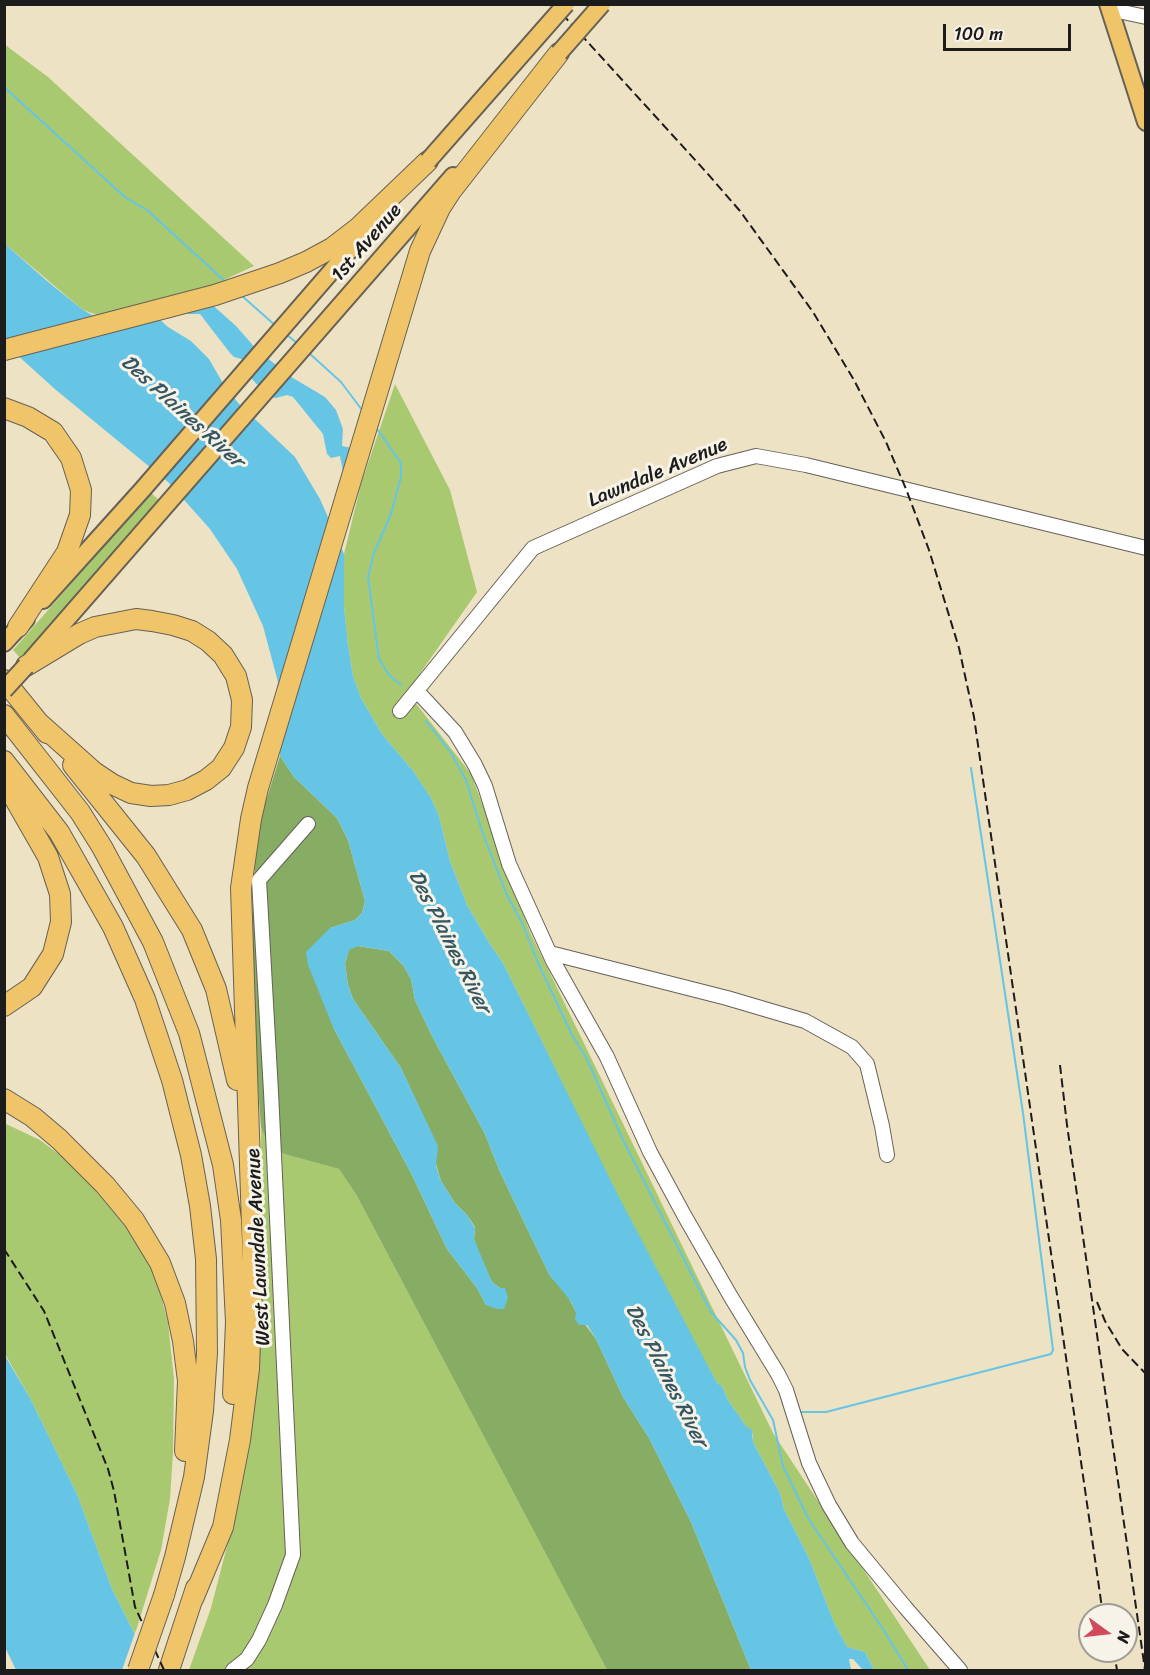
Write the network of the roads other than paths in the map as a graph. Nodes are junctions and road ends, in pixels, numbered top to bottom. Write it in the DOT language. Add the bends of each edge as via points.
graph roads {
  1 [pos="566,4"];
  2 [pos="602,4"];
  3 [pos="608,4"];
  4 [pos="1108,7"];
  5 [pos="1146,17"];
  6 [pos="579,30"];
  7 [pos="560,52"];
  8 [pos="1146,122"];
  9 [pos="428,161"];
  10 [pos="46,341"];
  11 [pos="4,350"];
  12 [pos="4,356"];
  13 [pos="4,408"];
  14 [pos="1146,548"];
  15 [pos="10,637"];
  16 [pos="26,666"];
  17 [pos="4,680"];
  18 [pos="4,690"];
  19 [pos="417,691"];
  20 [pos="400,711"];
  21 [pos="4,715"];
  22 [pos="39,723"];
  23 [pos="4,761"];
  24 [pos="4,780"];
  25 [pos="308,824"];
  26 [pos="549,953"];
  27 [pos="4,1006"];
  28 [pos="4,1099"];
  29 [pos="4,1111"];
  30 [pos="249,1150"];
  31 [pos="887,1155"];
  32 [pos="82,1161"];
  33 [pos="175,1557"];
  34 [pos="193,1599"];
  35 [pos="138,1671"];
  36 [pos="169,1671"];
  37 [pos="233,1671"];
  38 [pos="960,1671"];
  1 -- 9 [label="main road, 1st Avenue, bridge"];
  2 -- 6 [label="main road, 1st Avenue, bridge"];
  3 -- 6 [label="main road, bridge"];
  4 -- 5 [label="street"];
  4 -- 8 [label="main road"];
  6 -- 7 [label="main road, 1st Avenue, bridge"];
  7 -- 16 [label="main road, 1st Avenue"];
  7 -- 30 [label="highway" via="440,208 420,251 258,788 241,888"];
  9 -- 10 [label="highway" via="358,228 306,262 214,295"];
  9 -- 15 [label="main road, 1st Avenue"];
  10 -- 11 [label="highway"];
  10 -- 12 [label="highway"];
  13 -- 15 [label="highway" via="53,432 71,458 81,490 80,515 67,552"];
  14 -- 19 [label="street, Lawndale Avenue" via="833,471 756,456 717,466 533,548"];
  16 -- 18 [label="main road, 1st Avenue, bridge"];
  16 -- 22 [label="highway" via="95,627 152,621 192,631 208,641 236,676 242,700 234,748 221,768 187,790 169,795 131,793 112,784"];
  17 -- 22 [label="highway"];
  19 -- 20 [label="street, Lawndale Avenue"];
  19 -- 26 [label="street" via="455,732 476,765 509,864"];
  21 -- 34 [label="highway" via="80,812 153,942 189,1033 223,1165 235,1273 235,1370 224,1475"];
  22 -- 30 [label="highway" via="146,856 192,930 227,1029"];
  23 -- 33 [label="highway" via="59,832 113,927 145,999 191,1155 206,1259 207,1353 194,1477"];
  24 -- 27 [label="highway" via="48,857 60,894 61,922 53,954 32,987"];
  25 -- 37 [label="street, West Lawndale Avenue" via="259,880 293,1555 259,1640 247,1659"];
  26 -- 31 [label="street" via="806,1021 852,1047 867,1064"];
  26 -- 38 [label="street" via="607,1057 684,1215 778,1374 809,1463 829,1505 852,1543"];
  28 -- 32 [label="highway" via="42,1125"];
  29 -- 32 [label="highway" via="43,1130"];
  30 -- 34 [label="highway" via="252,1309 240,1440 223,1527"];
  32 -- 33 [label="highway" via="134,1220 159,1263 175,1303 188,1381"];
  33 -- 35 [label="highway, bridge"];
  34 -- 36 [label="highway"];
}
